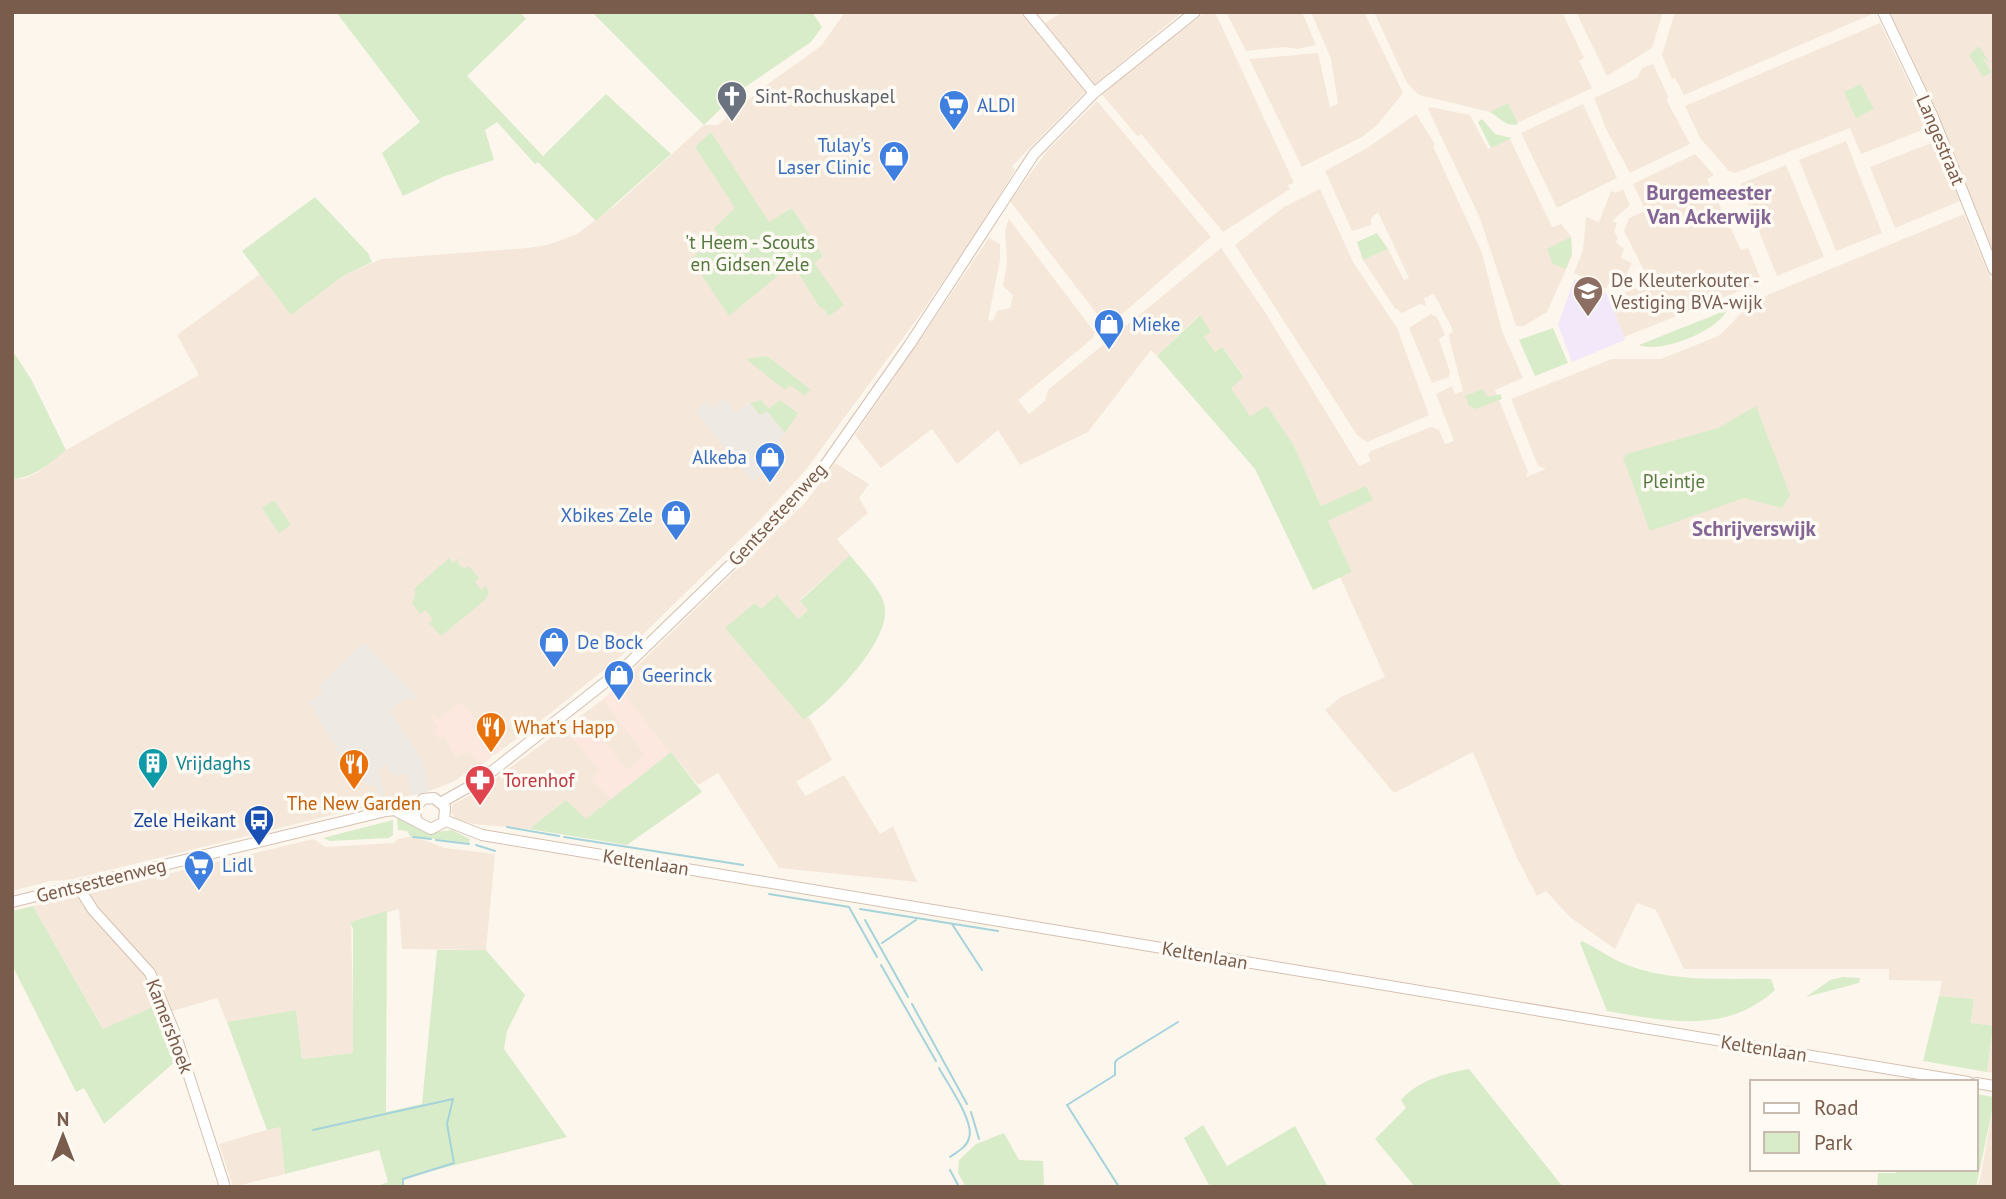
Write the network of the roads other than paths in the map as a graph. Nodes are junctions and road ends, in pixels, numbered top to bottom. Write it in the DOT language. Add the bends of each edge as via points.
graph roads {
  1 [pos="1028,12"];
  2 [pos="1195,12"];
  3 [pos="1883,12"];
  4 [pos="1094,93"];
  5 [pos="1994,270"];
  6 [pos="442,802"];
  7 [pos="415,808"];
  8 [pos="395,811"];
  9 [pos="416,821"];
  10 [pos="444,821"];
  11 [pos="78,886"];
  12 [pos="12,901"];
  13 [pos="1956,1080"];
  14 [pos="225,1187"];
  1 -- 4 [label="main road"];
  2 -- 4 [label="main road, Gentsesteenweg"];
  3 -- 5 [label="main road, Langestraat" via="1933,117"];
  4 -- 6 [label="main road, Gentsesteenweg" via="1027,163 910,344 785,512 626,666 492,772"];
  6 -- 7 [label="main road, Gentsesteenweg" via="428,798"];
  6 -- 10 [label="main road"];
  7 -- 8 [label="main road, Gentsesteenweg"];
  7 -- 9 [label="main road"];
  8 -- 9 [label="main road"];
  8 -- 11 [label="main road, Gentsesteenweg"];
  9 -- 10 [label="main road" via="431,829"];
  10 -- 13 [label="main road, Keltenlaan" via="482,835"];
  11 -- 12 [label="main road, Gentsesteenweg"];
  11 -- 14 [label="main road, Kamershoek" via="93,910 150,973 176,1036"];
}
